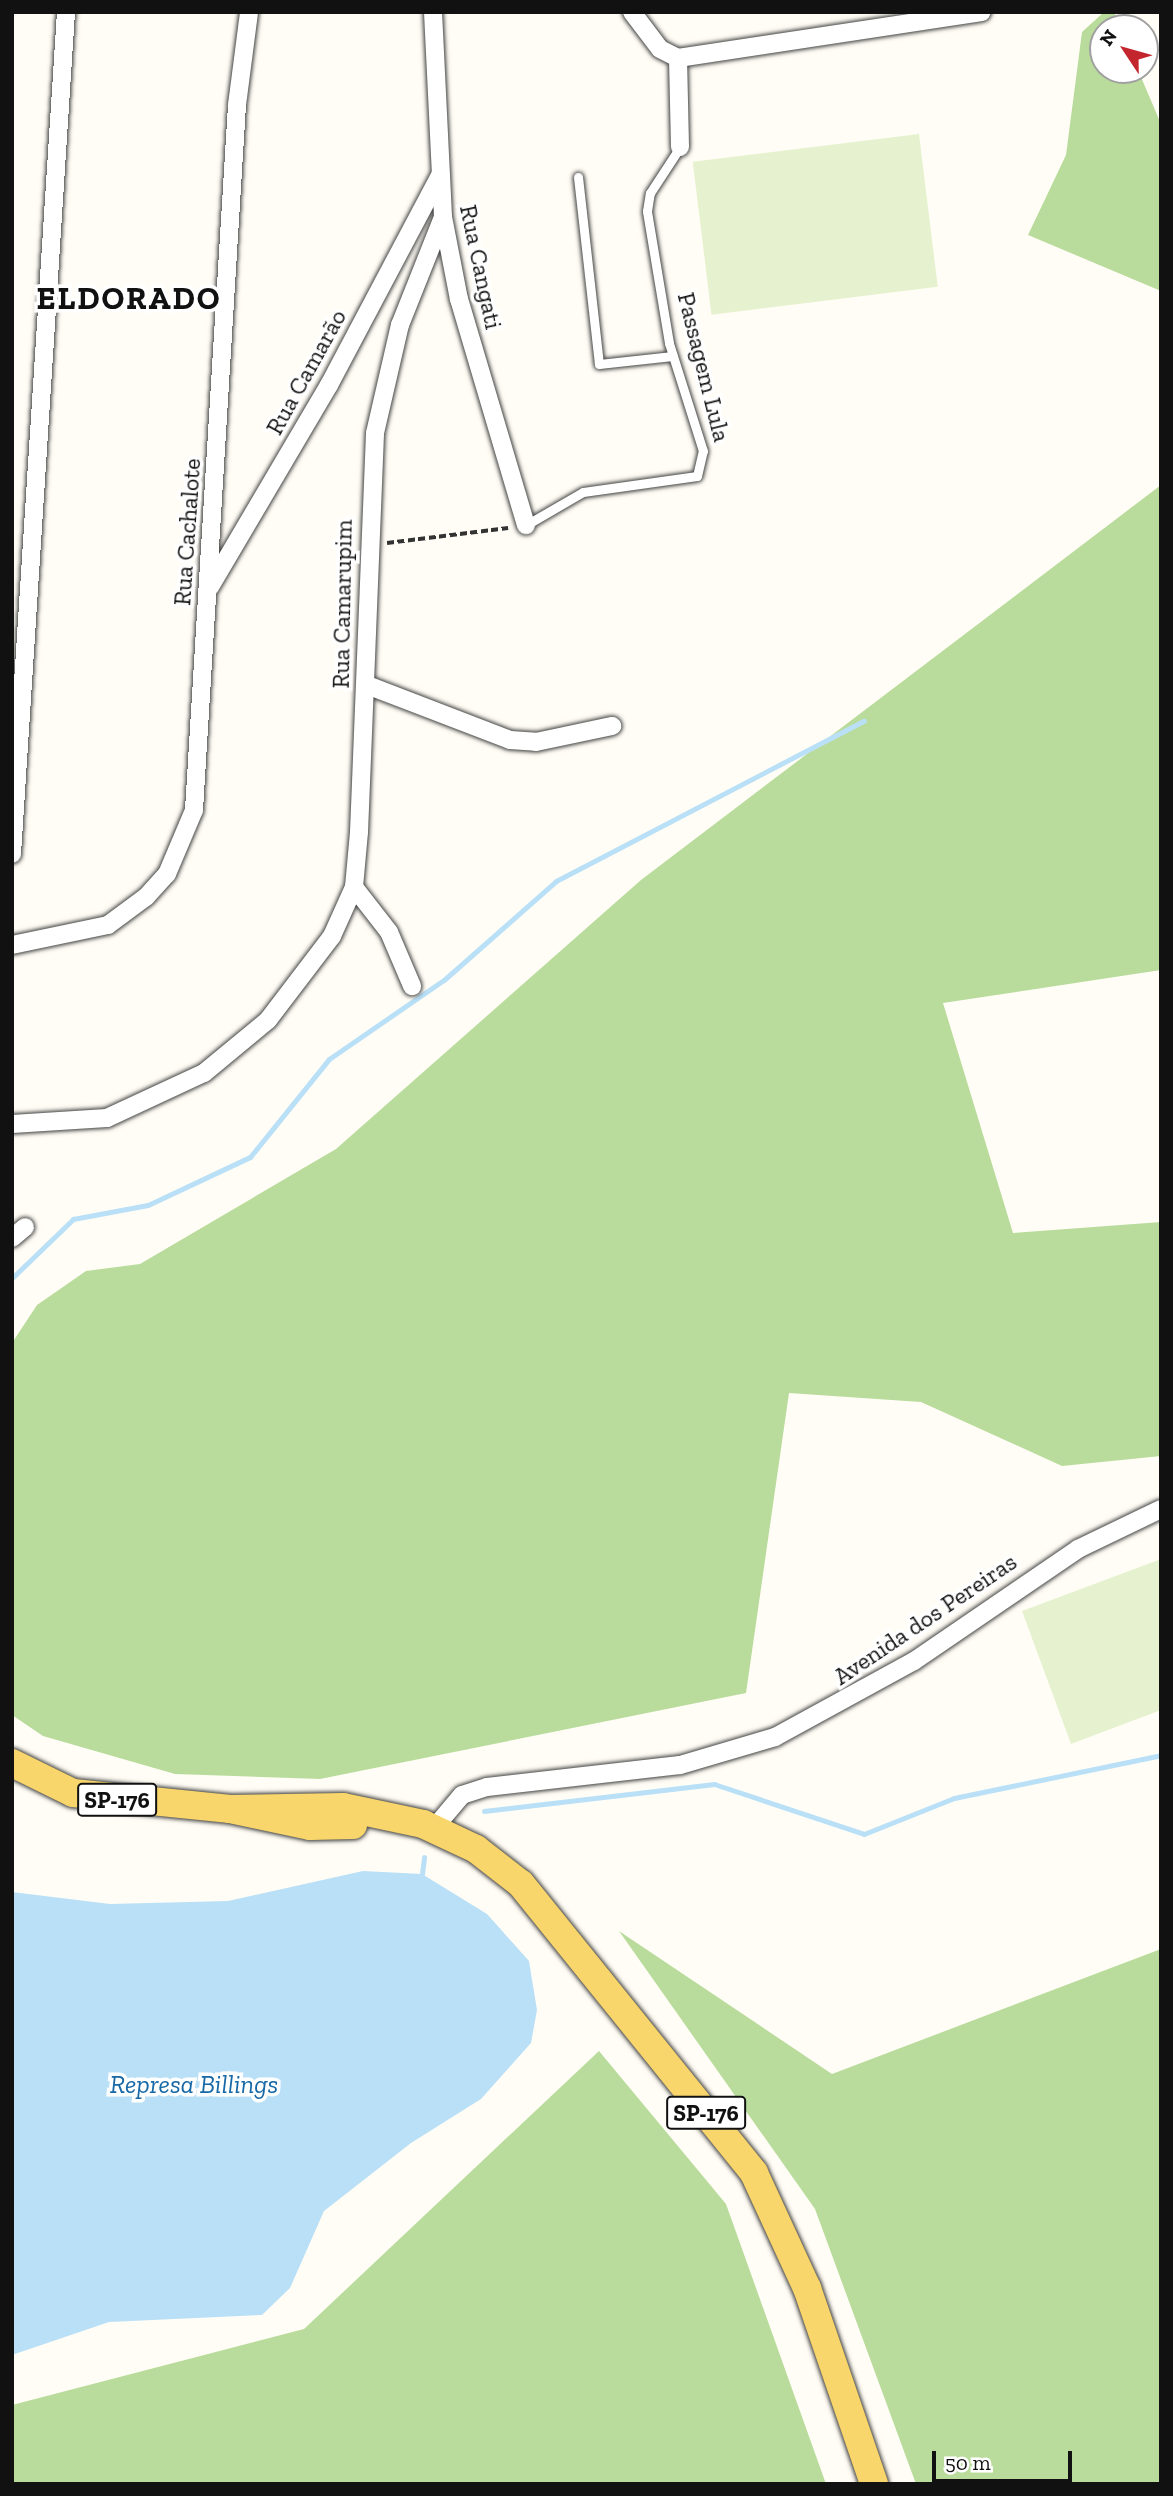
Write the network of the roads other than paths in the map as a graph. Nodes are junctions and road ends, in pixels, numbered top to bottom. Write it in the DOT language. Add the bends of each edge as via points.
graph roads {
  1 [pos="66,12"];
  2 [pos="249,12"];
  3 [pos="433,12"];
  4 [pos="632,12"];
  5 [pos="982,12"];
  6 [pos="924,17"];
  7 [pos="678,58"];
  8 [pos="680,147"];
  9 [pos="440,174"];
  10 [pos="578,177"];
  11 [pos="443,217"];
  12 [pos="673,356"];
  13 [pos="526,525"];
  14 [pos="208,590"];
  15 [pos="367,685"];
  16 [pos="612,726"];
  17 [pos="15,749"];
  18 [pos="12,854"];
  19 [pos="354,887"];
  20 [pos="12,945"];
  21 [pos="412,986"];
  22 [pos="12,1124"];
  23 [pos="1161,1509"];
  24 [pos="12,1763"];
  25 [pos="429,1825"];
  26 [pos="874,2484"];
  1 -- 17 [label="street"];
  2 -- 14 [label="street, Rua Cachalote"];
  3 -- 9 [label="street, Rua Cangati"];
  4 -- 7 [label="street" via="660,50"];
  5 -- 6 [label="street"];
  6 -- 7 [label="street"];
  7 -- 8 [label="street, Passagem Lula"];
  8 -- 12 [label="lane, Passagem Lula" via="650,193 647,211"];
  9 -- 11 [label="street, Rua Cangati"];
  9 -- 14 [label="street, Rua Camarão" via="329,385"];
  10 -- 12 [label="lane" via="599,364"];
  11 -- 13 [label="street, Rua Cangati" via="459,299"];
  11 -- 15 [label="street, Rua Camarupim" via="386,374 368,488"];
  12 -- 13 [label="lane, Passagem Lula" via="703,451 697,475 583,492"];
  14 -- 20 [label="street, Rua Cachalote" via="199,777 184,840 167,874 108,925"];
  15 -- 16 [label="street" via="510,740 536,742"];
  15 -- 19 [label="street, Rua Camarupim"];
  17 -- 18 [label="street"];
  19 -- 21 [label="street" via="389,932"];
  19 -- 22 [label="street" via="332,936 296,988 204,1073 107,1118"];
  23 -- 25 [label="street, Avenida dos Pereiras" via="1078,1549 914,1661 775,1737 680,1765 487,1787 462,1796"];
  24 -- 25 [label="main road, SP-176" via="73,1793 230,1810 310,1826"];
  25 -- 26 [label="main road, SP-176" via="502,1867 550,1914 754,2172 807,2288"];
}
